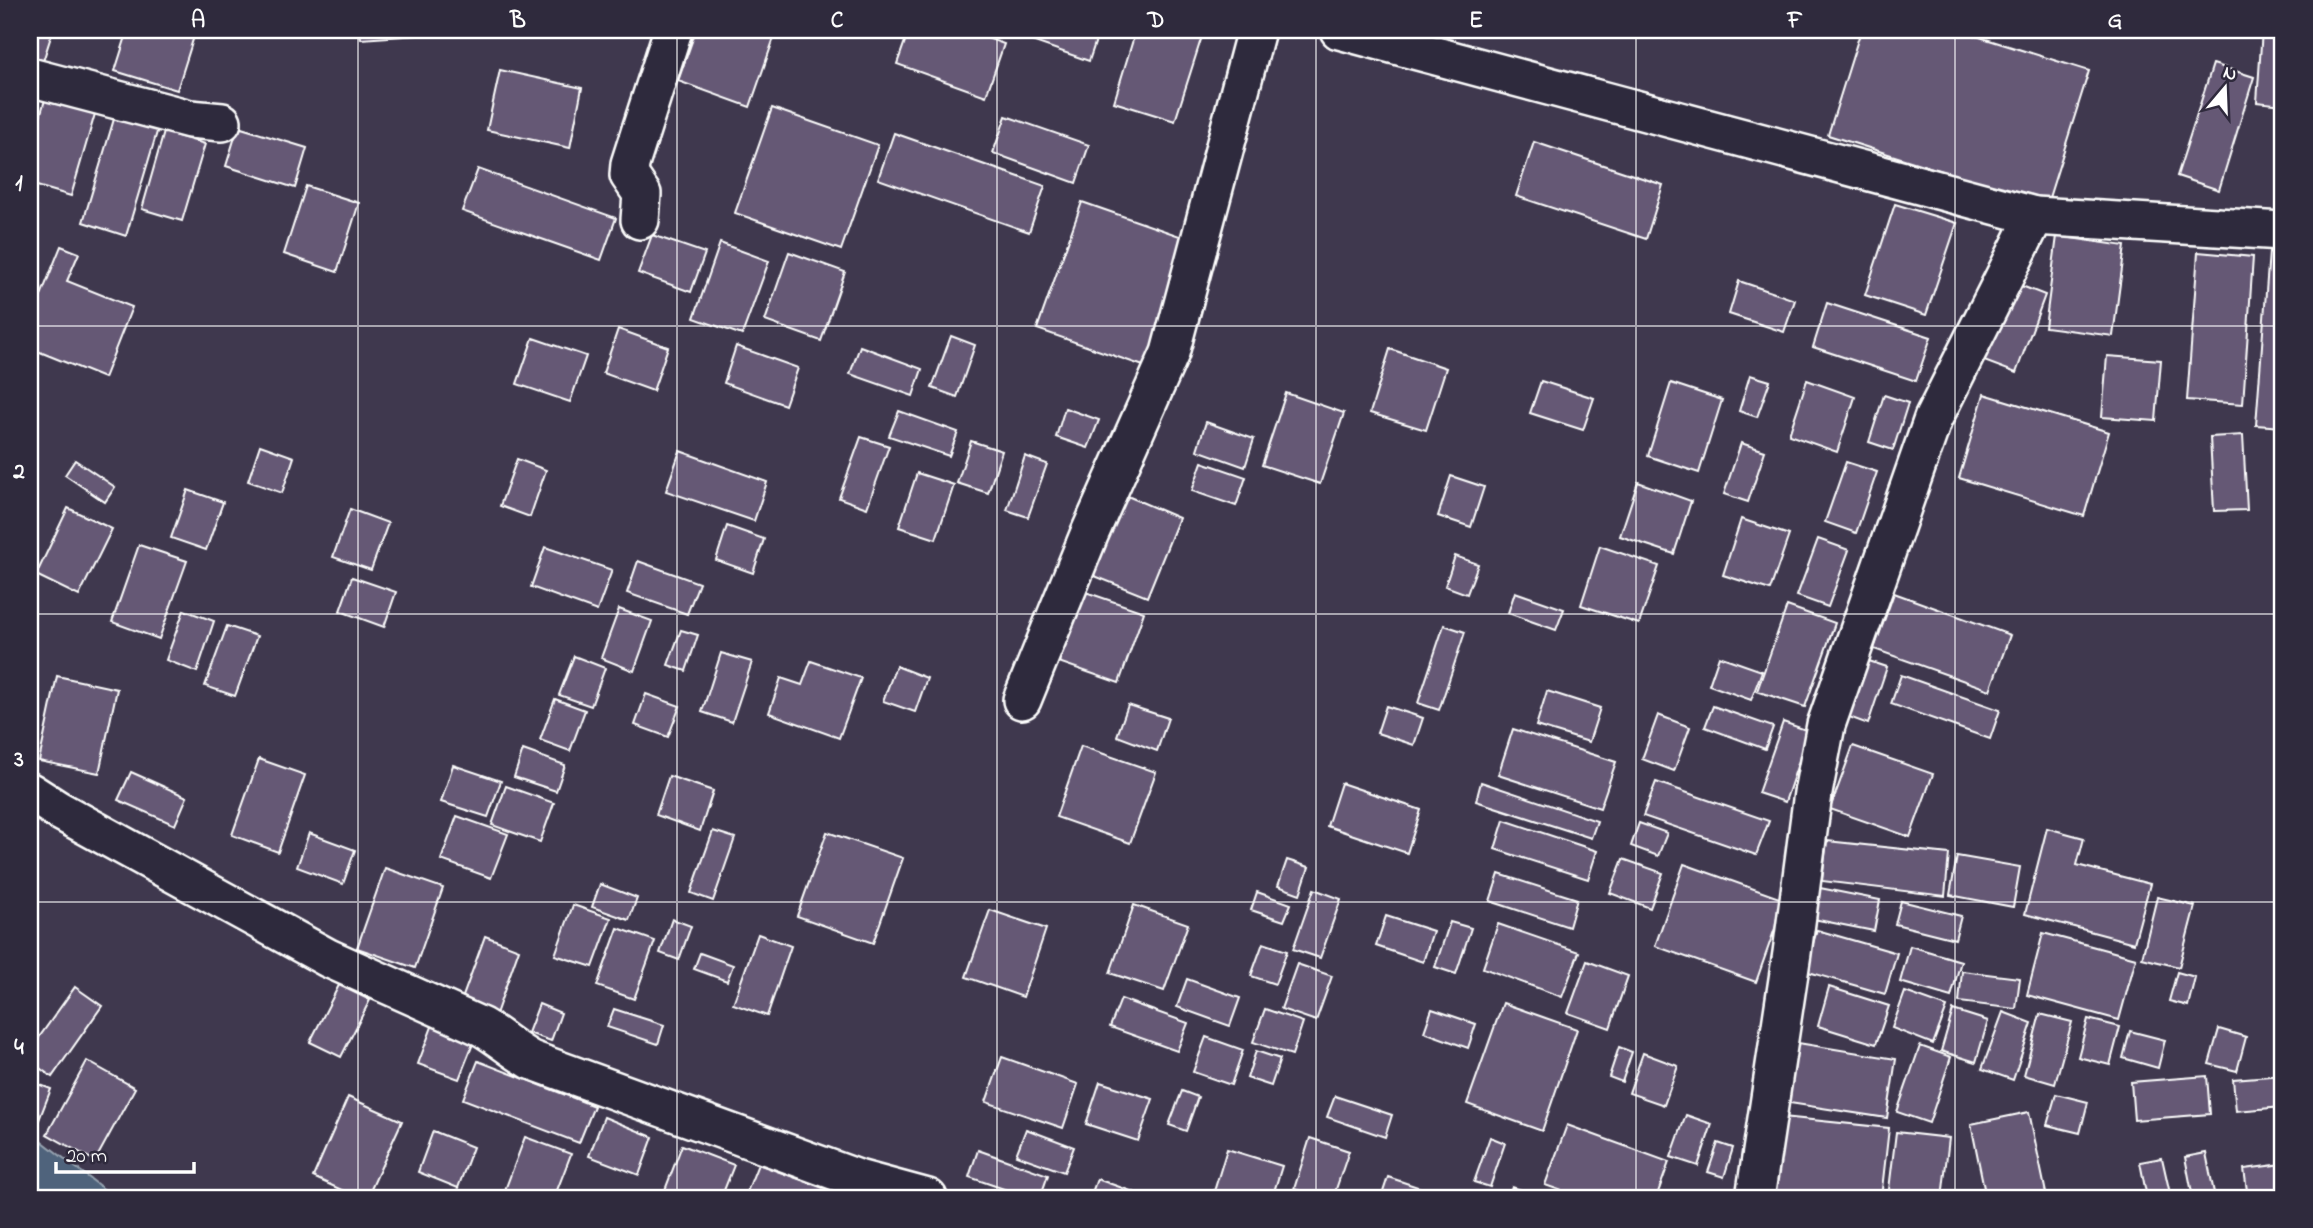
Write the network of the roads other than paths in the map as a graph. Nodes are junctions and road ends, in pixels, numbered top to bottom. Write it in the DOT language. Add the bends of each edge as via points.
graph roads {
  1 [pos="673,30"];
  2 [pos="1256,30"];
  3 [pos="1360,33"];
  4 [pos="30,77"];
  5 [pos="222,122"];
  6 [pos="2035,216"];
  7 [pos="640,220"];
  8 [pos="2283,232"];
  9 [pos="1022,700"];
  10 [pos="30,792"];
  11 [pos="928,1198"];
  12 [pos="1755,1198"];
  1 -- 7 [label="street" via="630,164 629,176 642,194"];
  2 -- 9 [label="street" via="1170,353 1088,535"];
  3 -- 6 [label="street"];
  4 -- 5 [label="street" via="190,119"];
  6 -- 8 [label="street"];
  6 -- 12 [label="street" via="1933,419 1826,725"];
  10 -- 11 [label="street" via="328,958 482,1027 531,1060 858,1179"];
}
